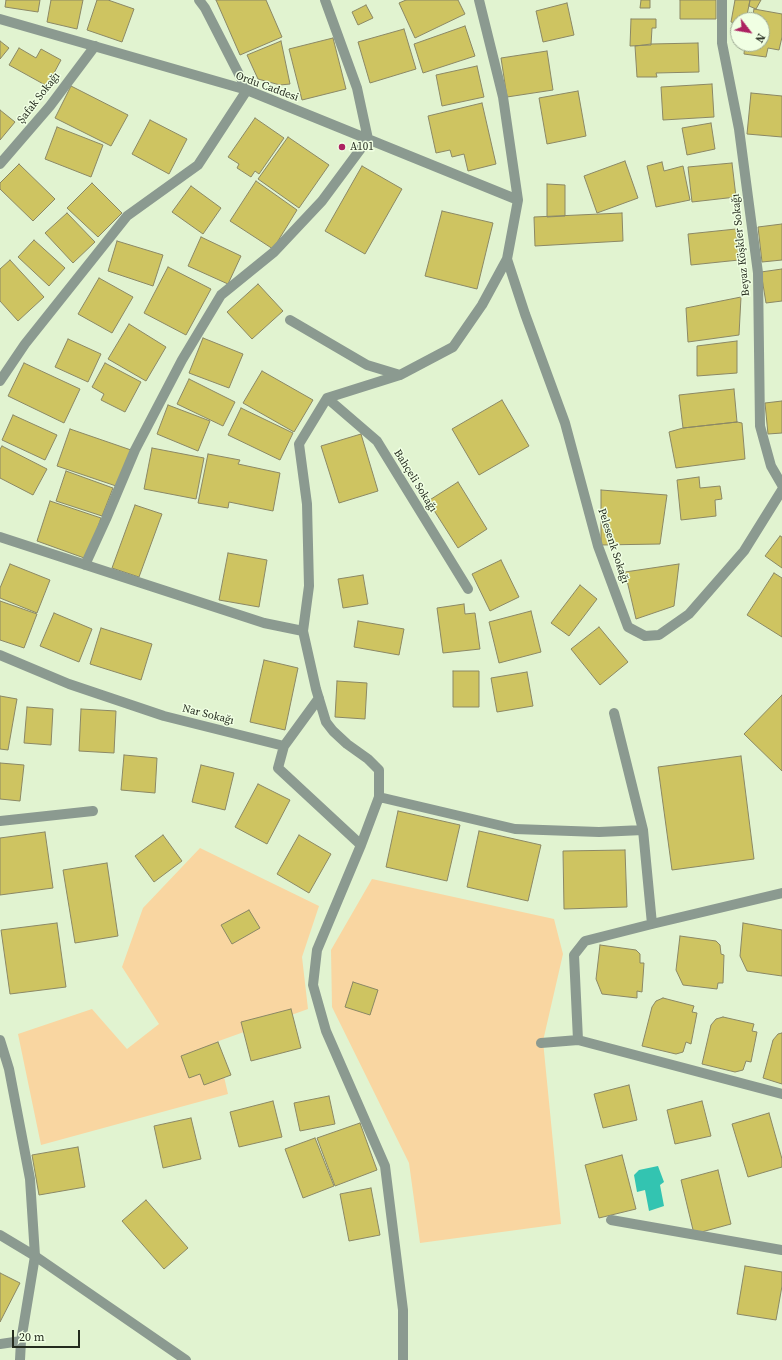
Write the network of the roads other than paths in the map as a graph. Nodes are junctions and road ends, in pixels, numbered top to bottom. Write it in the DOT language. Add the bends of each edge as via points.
graph roads {
  1 [pos="199,0"];
  2 [pos="326,0"];
  3 [pos="479,0"];
  4 [pos="722,0"];
  5 [pos="0,19"];
  6 [pos="95,46"];
  7 [pos="247,90"];
  8 [pos="368,139"];
  9 [pos="0,164"];
  10 [pos="518,200"];
  11 [pos="507,259"];
  12 [pos="290,320"];
  13 [pos="400,375"];
  14 [pos="0,381"];
  15 [pos="327,398"];
  16 [pos="782,485"];
  17 [pos="782,490"];
  18 [pos="0,537"];
  19 [pos="85,565"];
  20 [pos="468,589"];
  21 [pos="303,631"];
  22 [pos="0,655"];
  23 [pos="318,698"];
  24 [pos="614,713"];
  25 [pos="284,746"];
  26 [pos="379,797"];
  27 [pos="93,811"];
  28 [pos="0,821"];
  29 [pos="643,830"];
  30 [pos="361,845"];
  31 [pos="782,893"];
  32 [pos="652,924"];
  33 [pos="0,1040"];
  34 [pos="578,1040"];
  35 [pos="541,1043"];
  36 [pos="5,1068"];
  37 [pos="782,1094"];
  38 [pos="612,1220"];
  39 [pos="0,1235"];
  40 [pos="782,1250"];
  41 [pos="35,1256"];
  42 [pos="21,1341"];
  43 [pos="0,1344"];
  44 [pos="20,1360"];
  45 [pos="186,1360"];
  46 [pos="403,1360"];
  1 -- 7 [label="street"];
  2 -- 8 [label="street" via="356,88"];
  3 -- 10 [label="street" via="503,98"];
  4 -- 16 [label="street, Beyaz Köşkler Sokağı" via="722,43 739,129 758,273 760,426 771,466"];
  5 -- 6 [label="street, Ordu Caddesi"];
  6 -- 7 [label="street, Ordu Caddesi"];
  6 -- 9 [label="street, Şafak Sokağı" via="50,106"];
  7 -- 8 [label="street, Ordu Caddesi"];
  7 -- 14 [label="street" via="198,165 127,216 25,344"];
  8 -- 10 [label="street, Ordu Caddesi"];
  8 -- 19 [label="street" via="322,201 274,252 222,295 182,360 135,450"];
  10 -- 11 [label="street"];
  11 -- 13 [label="street" via="482,305 453,347"];
  11 -- 17 [label="street, Pelesenk Sokağı" via="565,423 598,546 628,627 645,636 659,635 689,614 744,551"];
  12 -- 13 [label="street" via="367,365"];
  13 -- 15 [label="street"];
  15 -- 20 [label="street, Bahçeli Sokağı" via="376,441"];
  15 -- 21 [label="street" via="299,444 307,504 309,578"];
  18 -- 19 [label="street"];
  19 -- 21 [label="street" via="264,622"];
  21 -- 23 [label="street"];
  22 -- 25 [label="street, Nar Sokağı" via="69,684 164,716"];
  23 -- 25 [label="street"];
  23 -- 26 [label="street" via="326,722 333,731 379,770"];
  24 -- 29 [label="street"];
  25 -- 30 [label="street" via="278,768"];
  26 -- 29 [label="street" via="515,829 598,832"];
  26 -- 30 [label="street"];
  27 -- 28 [label="street"];
  29 -- 32 [label="street"];
  30 -- 46 [label="street" via="318,950 313,985 326,1030 385,1166 403,1310"];
  31 -- 32 [label="street"];
  32 -- 34 [label="street" via="585,941 574,955"];
  33 -- 36 [label="street"];
  34 -- 35 [label="street"];
  34 -- 37 [label="street"];
  36 -- 41 [label="street" via="30,1179"];
  38 -- 40 [label="street"];
  39 -- 41 [label="street"];
  41 -- 42 [label="street"];
  41 -- 45 [label="street"];
  42 -- 43 [label="street"];
  42 -- 44 [label="street"];
}
